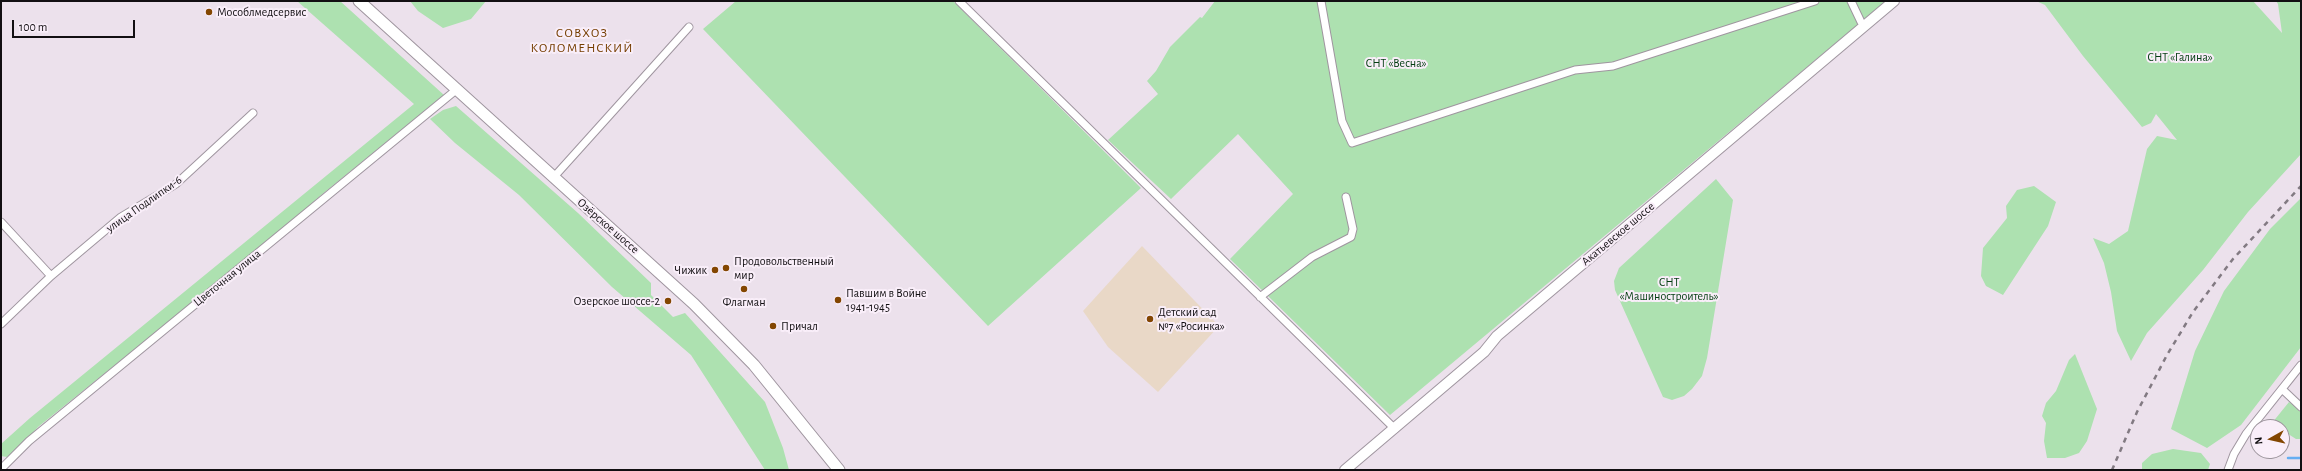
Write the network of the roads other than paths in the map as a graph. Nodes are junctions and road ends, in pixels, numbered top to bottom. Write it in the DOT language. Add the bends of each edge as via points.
graph roads {
  1 [pos="359,1"];
  2 [pos="959,1"];
  3 [pos="1321,1"];
  4 [pos="1816,1"];
  5 [pos="1851,1"];
  6 [pos="1894,1"];
  7 [pos="1861,22"];
  8 [pos="689,27"];
  9 [pos="456,90"];
  10 [pos="253,113"];
  11 [pos="553,178"];
  12 [pos="1346,197"];
  13 [pos="1,222"];
  14 [pos="51,276"];
  15 [pos="1260,297"];
  16 [pos="1,324"];
  17 [pos="2301,366"];
  18 [pos="2282,389"];
  19 [pos="2301,407"];
  20 [pos="1395,428"];
  21 [pos="1,469"];
  22 [pos="839,470"];
  23 [pos="1345,470"];
  24 [pos="2228,470"];
  1 -- 9 [label="main road, Озёрское шоссе"];
  2 -- 15 [label="street"];
  3 -- 4 [label="street" via="1342,121 1352,143 1575,70 1613,66"];
  5 -- 7 [label="street"];
  6 -- 20 [label="main road, Акатьевское шоссе" via="1497,336 1484,352"];
  8 -- 11 [label="street"];
  9 -- 11 [label="main road, Озёрское шоссе"];
  9 -- 21 [label="street, Цветочная улица" via="29,441"];
  10 -- 14 [label="street, улица Подлипки-6" via="176,184 121,217"];
  11 -- 22 [label="main road, Озёрское шоссе" via="659,272 728,338"];
  12 -- 15 [label="street" via="1353,229 1351,237 1312,257"];
  13 -- 14 [label="street"];
  14 -- 16 [label="street, улица Подлипки-6"];
  15 -- 20 [label="street"];
  17 -- 18 [label="street"];
  18 -- 19 [label="street"];
  18 -- 24 [label="street" via="2246,434"];
  20 -- 23 [label="main road, Акатьевское шоссе"];
}
